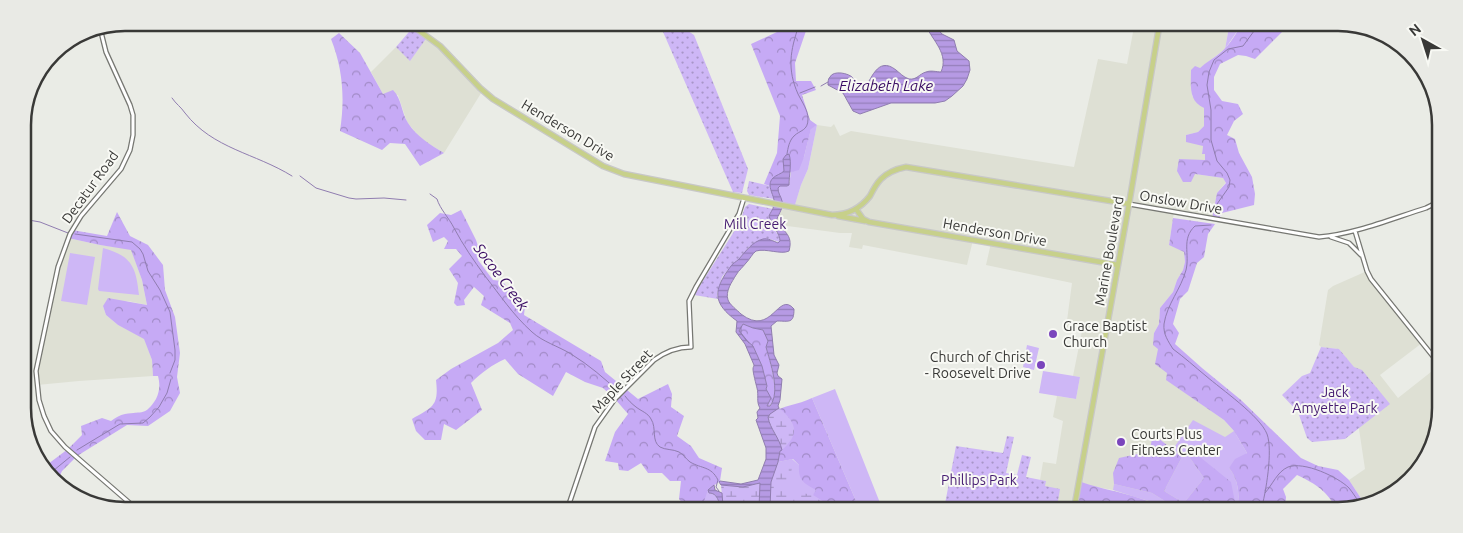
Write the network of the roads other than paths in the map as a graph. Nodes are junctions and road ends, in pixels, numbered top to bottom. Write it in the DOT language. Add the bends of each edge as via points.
graph roads {
  1 [pos="420,31"];
  2 [pos="1158,31"];
  3 [pos="101,34"];
  4 [pos="744,198"];
  5 [pos="1129,204"];
  6 [pos="1432,205"];
  7 [pos="856,209"];
  8 [pos="832,215"];
  9 [pos="869,222"];
  10 [pos="1354,231"];
  11 [pos="1330,236"];
  12 [pos="1363,257"];
  13 [pos="1118,265"];
  14 [pos="1432,355"];
  15 [pos="129,502"];
  16 [pos="570,502"];
  17 [pos="1075,502"];
  1 -- 4 [label="main road, Henderson Drive" via="440,46 493,98 603,166 627,175"];
  2 -- 5 [label="main road, Marine Boulevard"];
  3 -- 15 [label="street, Decatur Road" via="106,52 130,105 133,135 121,169 70,234 58,267 36,371 39,400 51,430 65,447"];
  4 -- 8 [label="main road, Henderson Drive"];
  4 -- 16 [label="street, Maple Street" via="739,214 689,301 691,347 662,354 654,360 605,412 594,427"];
  5 -- 7 [label="main road, Onslow Drive" via="906,167 896,169 881,179"];
  5 -- 11 [label="street, Onslow Drive" via="1319,238"];
  5 -- 13 [label="main road, Marine Boulevard"];
  6 -- 10 [label="street, Onslow Drive"];
  7 -- 8 [label="main road, Henderson Drive"];
  7 -- 9 [label="main road" via="863,220"];
  8 -- 9 [label="main road, Henderson Drive"];
  9 -- 13 [label="main road, Henderson Drive"];
  10 -- 11 [label="street, Onslow Drive"];
  10 -- 12 [label="street"];
  11 -- 12 [label="street" via="1348,243"];
  12 -- 14 [label="street" via="1367,271 1379,290"];
  13 -- 17 [label="main road, Marine Boulevard"];
}
